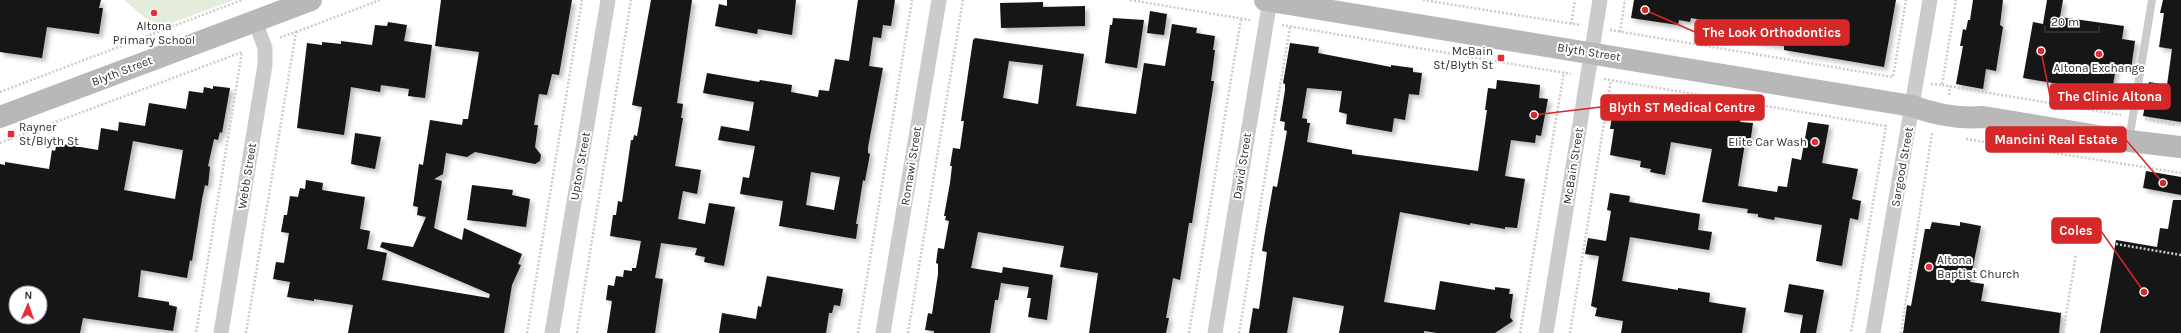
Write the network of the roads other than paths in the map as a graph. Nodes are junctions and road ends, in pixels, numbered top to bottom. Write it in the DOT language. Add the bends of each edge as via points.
graph roads {
  1 [pos="311,0"];
  2 [pos="608,0"];
  3 [pos="939,0"];
  4 [pos="1268,0"];
  5 [pos="1600,0"];
  6 [pos="1930,0"];
  7 [pos="2152,0"];
  8 [pos="255,21"];
  9 [pos="1592,52"];
  10 [pos="1912,106"];
  11 [pos="0,117"];
  12 [pos="2129,141"];
  13 [pos="2177,149"];
  14 [pos="221,333"];
  15 [pos="552,333"];
  16 [pos="883,333"];
  17 [pos="1215,333"];
  18 [pos="1546,333"];
  19 [pos="1874,333"];
  1 -- 8 [label="street, Blyth Street"];
  2 -- 15 [label="street, Upton Street"];
  3 -- 16 [label="street, Romawi Street"];
  4 -- 9 [label="street, Blyth Street"];
  4 -- 17 [label="street, David Street"];
  5 -- 9 [label="street, McBain Street"];
  6 -- 10 [label="street, Sargood Street"];
  7 -- 12 [label="lane"];
  8 -- 11 [label="street, Blyth Street"];
  8 -- 14 [label="street, Webb Street" via="263,43 265,65"];
  9 -- 10 [label="street, Blyth Street"];
  9 -- 18 [label="street, McBain Street"];
  10 -- 12 [label="street, Blyth Street" via="1936,102 1963,106 1983,117"];
  10 -- 19 [label="street, Sargood Street"];
  12 -- 13 [label="street, Blyth Street"];
}
